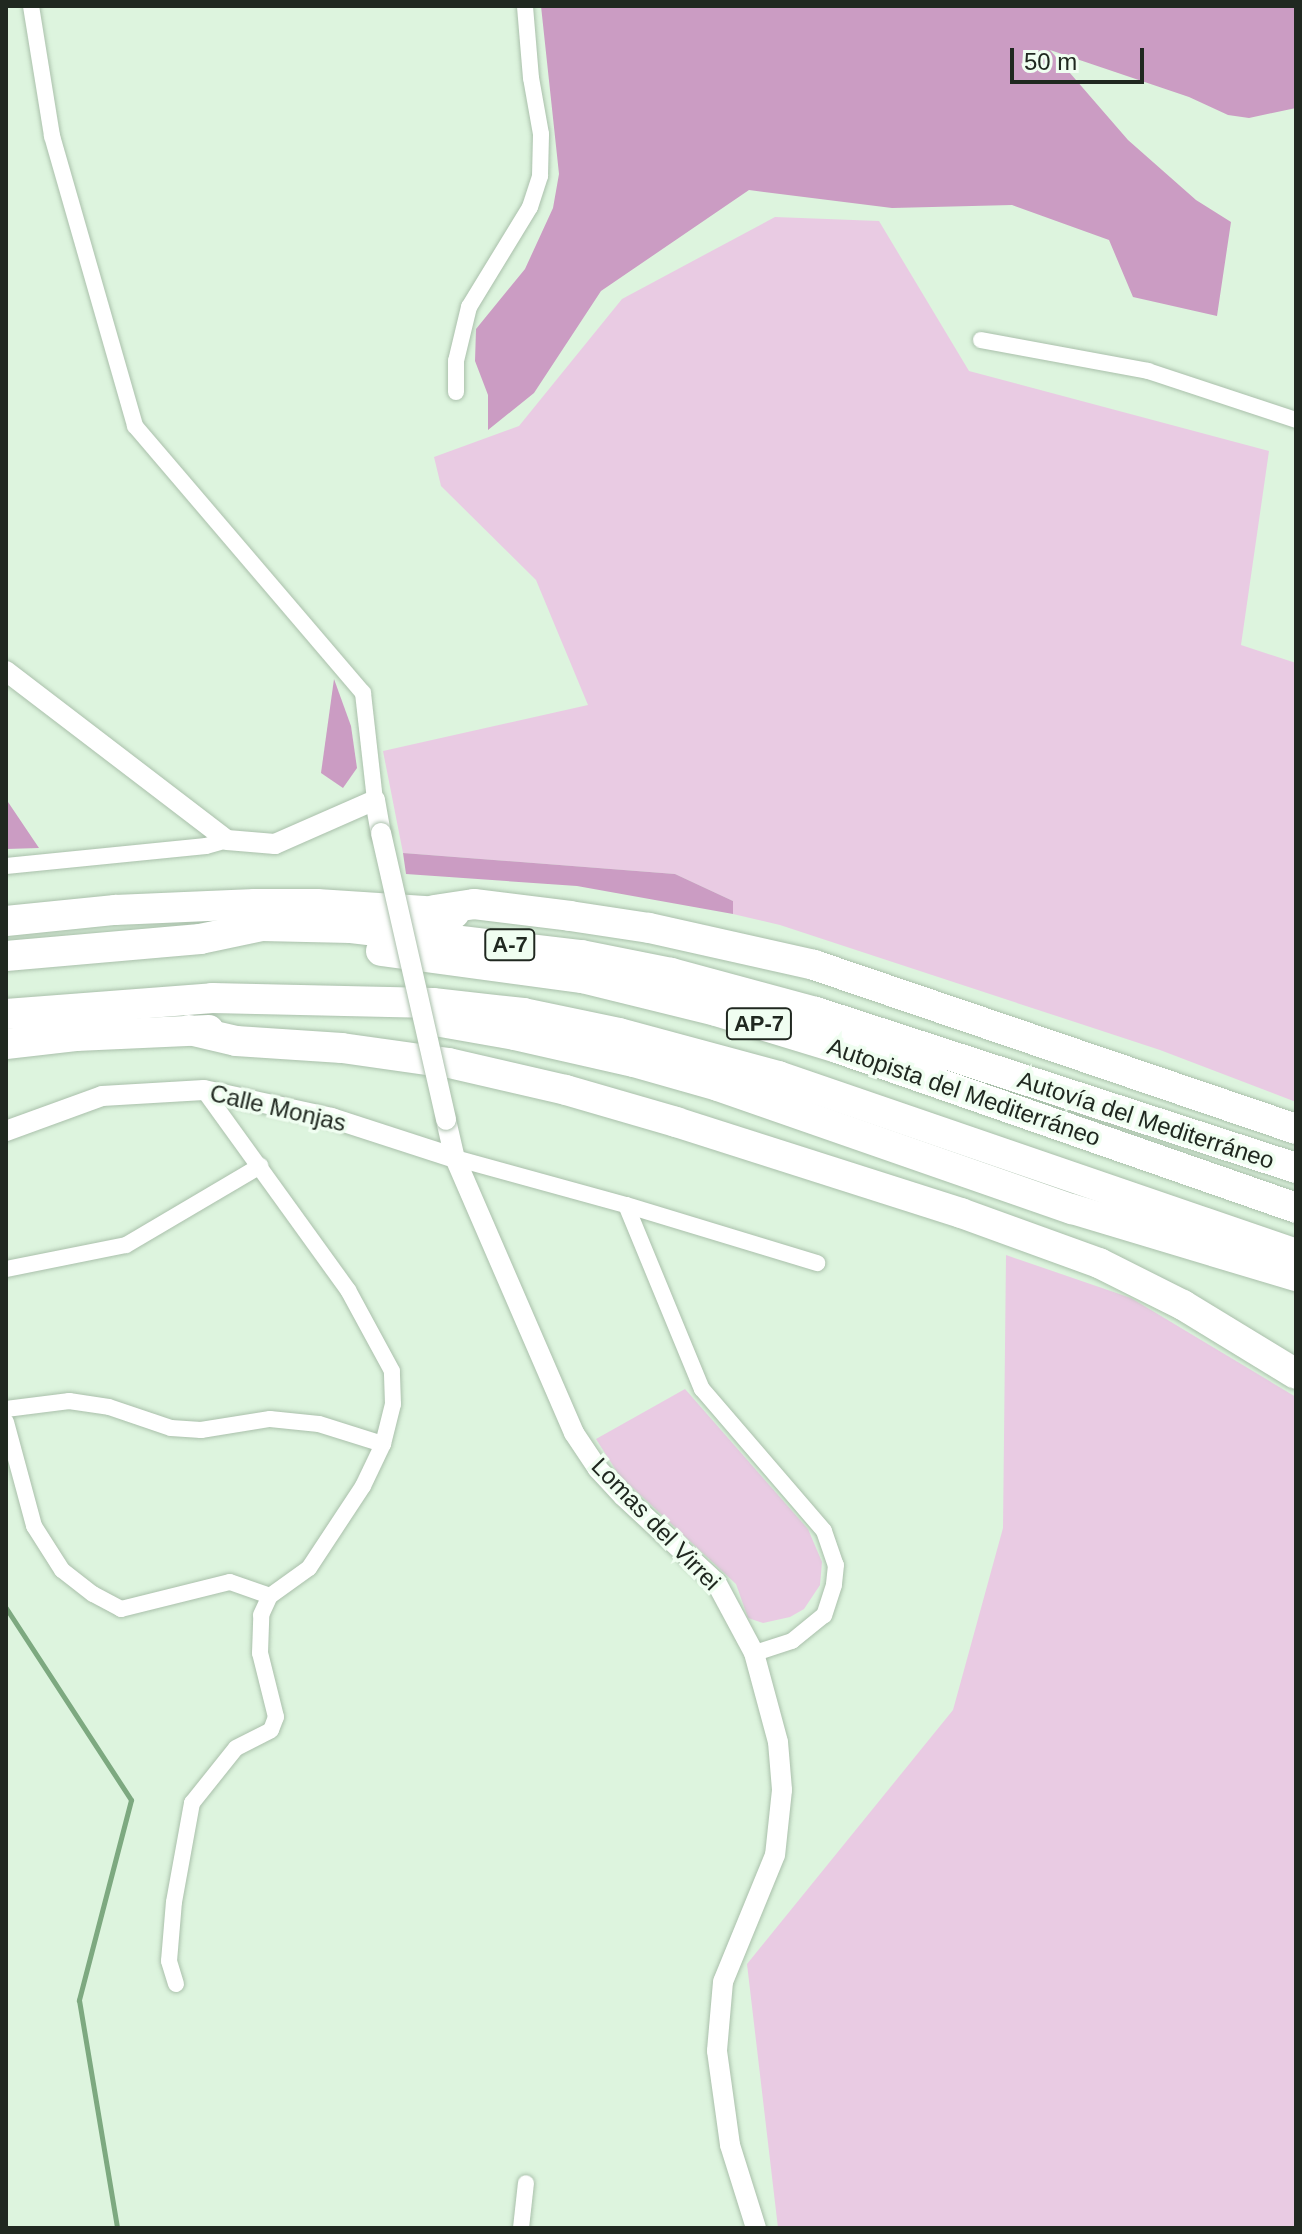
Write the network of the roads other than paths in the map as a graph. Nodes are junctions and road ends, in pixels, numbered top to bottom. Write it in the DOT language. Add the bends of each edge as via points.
graph roads {
  1 [pos="31,6"];
  2 [pos="525,6"];
  3 [pos="981,340"];
  4 [pos="456,392"];
  5 [pos="1296,420"];
  6 [pos="6,671"];
  7 [pos="375,800"];
  8 [pos="227,840"];
  9 [pos="6,866"];
  10 [pos="434,910"];
  11 [pos="6,921"];
  12 [pos="200,939"];
  13 [pos="6,956"];
  14 [pos="369,1004"];
  15 [pos="816,1012"];
  16 [pos="6,1014"];
  17 [pos="189,1030"];
  18 [pos="6,1044"];
  19 [pos="718,1086"];
  20 [pos="204,1090"];
  21 [pos="1296,1129"];
  22 [pos="6,1131"];
  23 [pos="455,1158"];
  24 [pos="260,1166"];
  25 [pos="1296,1168"];
  26 [pos="626,1205"];
  27 [pos="1296,1208"];
  28 [pos="1296,1254"];
  29 [pos="817,1263"];
  30 [pos="6,1269"];
  31 [pos="1296,1276"];
  32 [pos="1296,1374"];
  33 [pos="6,1409"];
  34 [pos="6,1422"];
  35 [pos="383,1444"];
  36 [pos="270,1596"];
  37 [pos="754,1653"];
  38 [pos="176,1984"];
  39 [pos="526,2183"];
  40 [pos="521,2228"];
  41 [pos="756,2228"];
  1 -- 7 [label="street" via="52,136 135,426 363,693"];
  2 -- 4 [label="street" via="541,134 540,176 530,207 469,307 456,361"];
  3 -- 5 [label="street" via="1148,371"];
  6 -- 8 [label="street"];
  7 -- 8 [label="street" via="275,844"];
  7 -- 23 [label="street, Lomas del Virrei, bridge"];
  8 -- 9 [label="street"];
  10 -- 11 [label="highway" via="255,904"];
  10 -- 15 [label="highway" via="653,950 771,983"];
  10 -- 21 [label="highway" via="474,904 570,916 814,965"];
  12 -- 13 [label="highway"];
  12 -- 15 [label="highway, Autovía del Mediterráneo / A-7" via="262,926 351,928 491,942 671,973"];
  12 -- 27 [label="highway, Autopista del Mediterráneo / AP-7" via="356,949 582,978 837,1048"];
  14 -- 16 [label="highway" via="212,998"];
  14 -- 19 [label="highway" via="634,1062"];
  14 -- 28 [label="highway, Autopista del Mediterráneo / AP-7" via="433,1003 508,1011 619,1033 778,1076"];
  15 -- 25 [label="highway, Autovía del Mediterráneo / A-7"];
  17 -- 18 [label="highway"];
  17 -- 19 [label="highway" via="444,1041 658,1082"];
  17 -- 32 [label="highway" via="236,1041 449,1063 676,1122 1099,1263 1183,1305"];
  19 -- 31 [label="highway" via="1086,1213"];
  20 -- 22 [label="street, Calle Monjas" via="102,1096"];
  20 -- 23 [label="street, Calle Monjas" via="332,1118"];
  20 -- 24 [label="street"];
  23 -- 26 [label="street"];
  23 -- 37 [label="street, Lomas del Virrei" via="574,1433 623,1496 716,1582"];
  24 -- 30 [label="street" via="126,1245"];
  24 -- 35 [label="street" via="348,1290 392,1371 393,1404"];
  26 -- 29 [label="street"];
  26 -- 37 [label="street" via="702,1389 824,1531 836,1565 824,1615 792,1641"];
  33 -- 35 [label="street" via="69,1401 109,1407 171,1428 201,1430 270,1419 319,1424"];
  34 -- 36 [label="street" via="34,1526 62,1570 93,1594 121,1609 230,1582"];
  35 -- 36 [label="street" via="363,1486 309,1568"];
  36 -- 38 [label="street" via="261,1615 260,1653 276,1717 271,1730 236,1748 192,1803 170,1949"];
  37 -- 41 [label="street, Lomas del Virrei" via="778,1742 780,1803 775,1855 723,1982 717,2051 730,2145"];
  39 -- 40 [label="street"];
}
